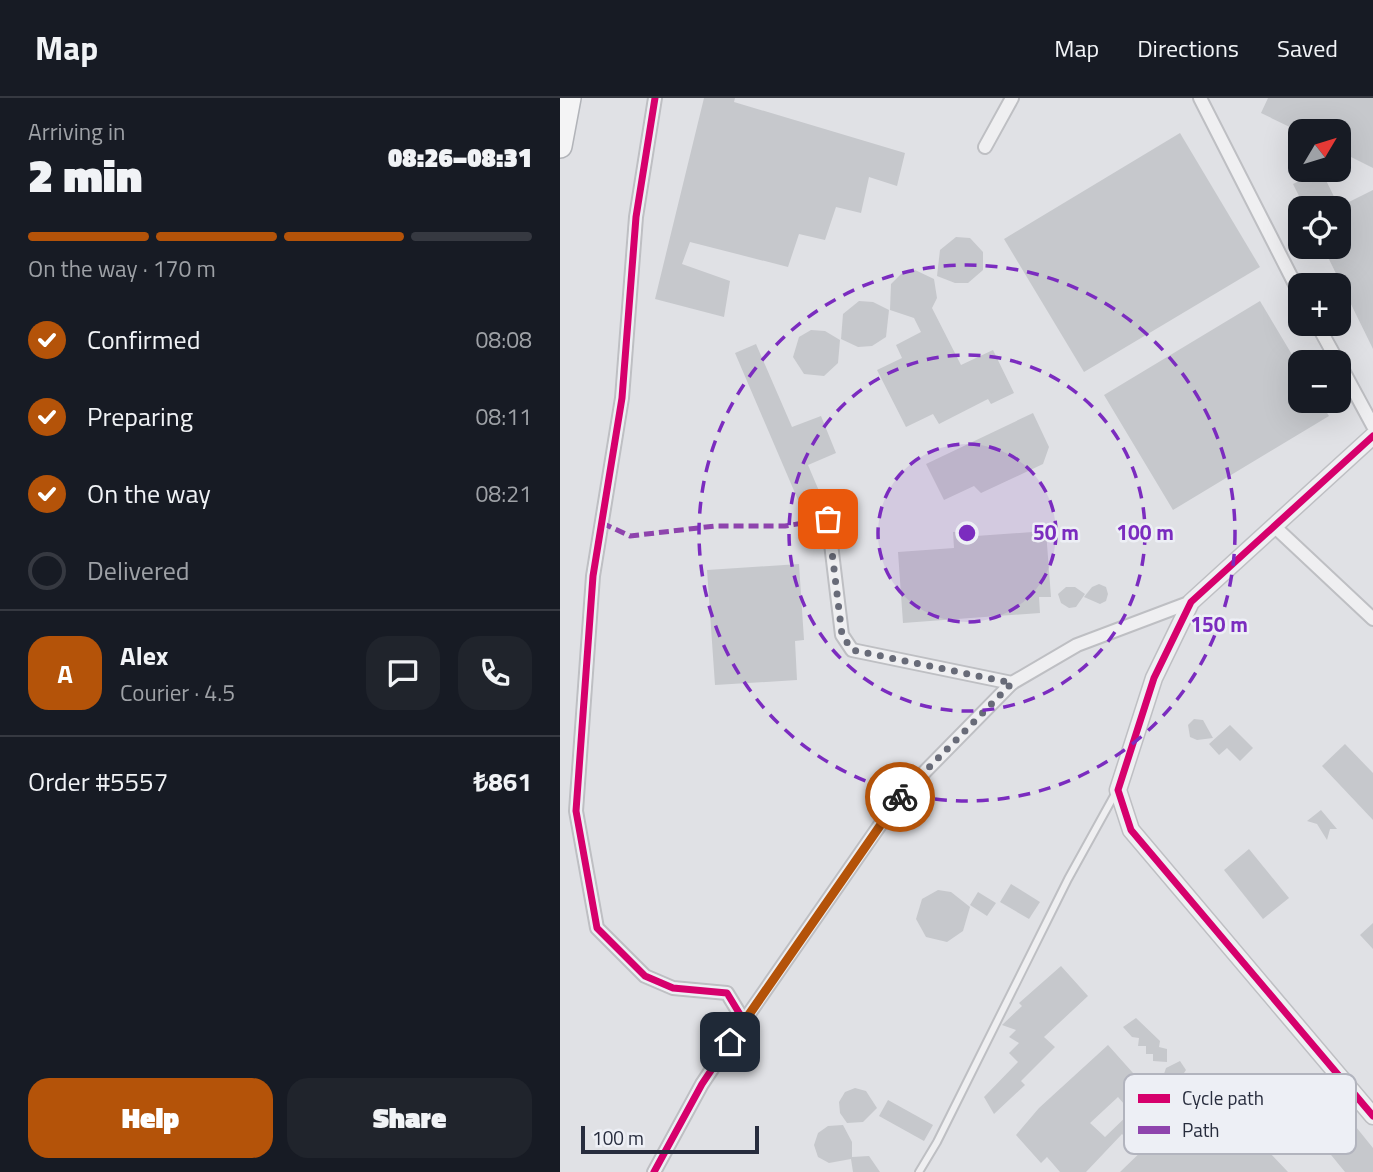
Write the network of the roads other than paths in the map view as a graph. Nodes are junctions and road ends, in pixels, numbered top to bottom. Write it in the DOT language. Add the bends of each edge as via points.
graph roads {
  1 [pos="569,98"];
  2 [pos="655,98"];
  3 [pos="1012,98"];
  4 [pos="1200,98"];
  5 [pos="560,146"];
  6 [pos="985,147"];
  7 [pos="1289,273"];
  8 [pos="1351,386"];
  9 [pos="1373,426"];
  10 [pos="1373,436"];
  11 [pos="828,519"];
  12 [pos="1274,526"];
  13 [pos="1191,602"];
  14 [pos="1373,619"];
  15 [pos="1012,683"];
  16 [pos="1118,790"];
  17 [pos="744,1021"];
  18 [pos="1337,1074"];
  19 [pos="1356,1096"];
  20 [pos="1373,1116"];
  21 [pos="654,1172"];
  22 [pos="919,1172"];
  1 -- 5 [label="highway"];
  2 -- 17 [label="street" via="636,217 622,398 593,576 576,811 597,928 645,976 673,988 727,993"];
  3 -- 6 [label="street"];
  4 -- 7 [label="street"];
  8 -- 9 [label="street"];
  10 -- 12 [label="street"];
  11 -- 15 [label="street" via="842,635 852,650"];
  12 -- 13 [label="street"];
  12 -- 14 [label="street"];
  13 -- 15 [label="street" via="1077,645"];
  13 -- 16 [label="street" via="1154,678"];
  15 -- 17 [label="street" via="898,799"];
  16 -- 18 [label="street" via="1131,831"];
  16 -- 22 [label="lane"];
  17 -- 21 [label="street" via="702,1084"];
  19 -- 20 [label="street"];
}
